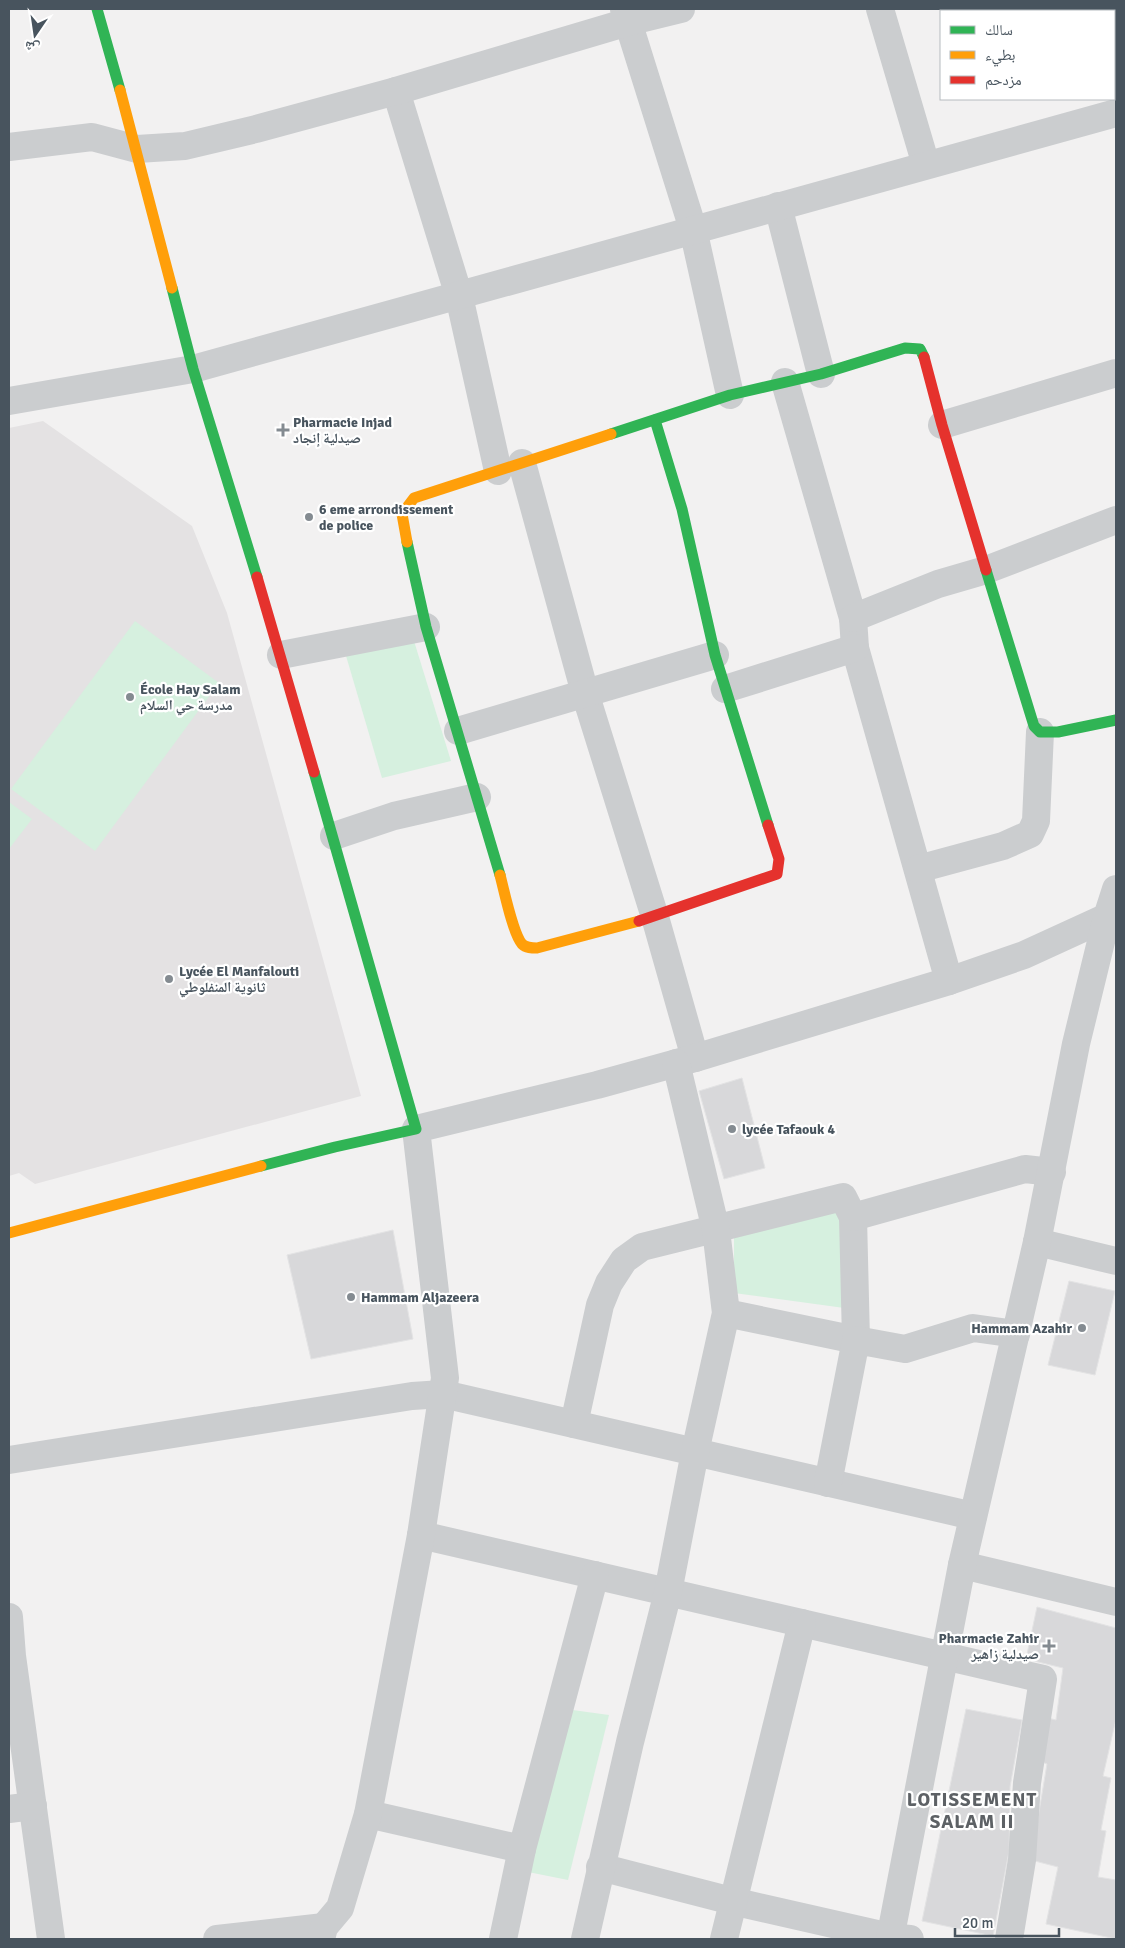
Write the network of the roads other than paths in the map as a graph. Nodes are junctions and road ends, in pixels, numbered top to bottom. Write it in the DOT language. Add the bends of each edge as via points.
graph roads {
  1 [pos="97,9"];
  2 [pos="681,9"];
  3 [pos="880,9"];
  4 [pos="626,16"];
  5 [pos="396,91"];
  6 [pos="1116,113"];
  7 [pos="9,147"];
  8 [pos="137,148"];
  9 [pos="926,165"];
  10 [pos="778,206"];
  11 [pos="693,229"];
  12 [pos="458,296"];
  13 [pos="193,369"];
  14 [pos="1116,373"];
  15 [pos="821,374"];
  16 [pos="785,382"];
  17 [pos="730,395"];
  18 [pos="9,401"];
  19 [pos="655,420"];
  20 [pos="942,425"];
  21 [pos="510,467"];
  22 [pos="1116,520"];
  23 [pos="986,570"];
  24 [pos="853,618"];
  25 [pos="426,627"];
  26 [pos="855,648"];
  27 [pos="281,654"];
  28 [pos="715,655"];
  29 [pos="725,689"];
  30 [pos="585,694"];
  31 [pos="1116,720"];
  32 [pos="458,731"];
  33 [pos="1040,732"];
  34 [pos="477,797"];
  35 [pos="334,836"];
  36 [pos="918,869"];
  37 [pos="1116,889"];
  38 [pos="655,917"];
  39 [pos="1111,918"];
  40 [pos="949,981"];
  41 [pos="685,1061"];
  42 [pos="416,1129"];
  43 [pos="1052,1172"];
  44 [pos="853,1217"];
  45 [pos="716,1230"];
  46 [pos="9,1233"];
  47 [pos="1037,1242"];
  48 [pos="1116,1262"];
  49 [pos="726,1313"];
  50 [pos="1016,1334"];
  51 [pos="856,1340"];
  52 [pos="443,1394"];
  53 [pos="574,1424"];
  54 [pos="695,1452"];
  55 [pos="9,1460"];
  56 [pos="828,1483"];
  57 [pos="973,1516"];
  58 [pos="421,1535"];
  59 [pos="962,1565"];
  60 [pos="595,1575"];
  61 [pos="668,1592"];
  62 [pos="1116,1602"];
  63 [pos="9,1617"];
  64 [pos="802,1623"];
  65 [pos="10,1656"];
  66 [pos="944,1656"];
  67 [pos="21,1808"];
  68 [pos="368,1814"];
  69 [pos="522,1849"];
  70 [pos="600,1867"];
  71 [pos="732,1901"];
  72 [pos="322,1933"];
  73 [pos="897,1938"];
  74 [pos="51,1939"];
  75 [pos="217,1939"];
  76 [pos="503,1939"];
  77 [pos="584,1939"];
  78 [pos="724,1939"];
  79 [pos="1009,1939"];
  1 -- 8 [label="street"];
  2 -- 4 [label="street"];
  3 -- 9 [label="street"];
  4 -- 5 [label="street"];
  4 -- 11 [label="street"];
  5 -- 8 [label="street" via="185,146"];
  5 -- 12 [label="street"];
  6 -- 9 [label="street"];
  7 -- 8 [label="street" via="92,138"];
  8 -- 13 [label="street"];
  9 -- 10 [label="street"];
  10 -- 11 [label="street"];
  10 -- 15 [label="street"];
  11 -- 12 [label="street"];
  11 -- 17 [label="street"];
  12 -- 13 [label="street"];
  12 -- 21 [label="street"];
  13 -- 18 [label="street"];
  13 -- 27 [label="street"];
  14 -- 20 [label="street"];
  15 -- 16 [label="street"];
  15 -- 20 [label="street" via="905,348 920,349"];
  16 -- 17 [label="street"];
  16 -- 24 [label="street"];
  17 -- 19 [label="street"];
  19 -- 21 [label="street"];
  19 -- 28 [label="street" via="682,509"];
  20 -- 23 [label="street"];
  21 -- 25 [label="street" via="414,498 402,514"];
  21 -- 30 [label="street"];
  22 -- 23 [label="street"];
  23 -- 24 [label="street" via="938,584"];
  23 -- 33 [label="street" via="1034,726"];
  24 -- 26 [label="street"];
  25 -- 27 [label="street"];
  25 -- 32 [label="street"];
  26 -- 29 [label="street"];
  26 -- 36 [label="street"];
  27 -- 35 [label="street"];
  28 -- 29 [label="street"];
  28 -- 30 [label="street"];
  29 -- 38 [label="street" via="779,859 779,869 769,878"];
  30 -- 32 [label="street"];
  30 -- 38 [label="street"];
  31 -- 33 [label="street" via="1058,732"];
  32 -- 34 [label="street"];
  33 -- 36 [label="street" via="1036,821 1030,834 1003,846"];
  34 -- 35 [label="street" via="394,816"];
  34 -- 38 [label="street" via="521,945 537,948"];
  35 -- 42 [label="street"];
  36 -- 40 [label="street"];
  37 -- 39 [label="street"];
  38 -- 41 [label="street"];
  39 -- 40 [label="street" via="1024,955"];
  39 -- 43 [label="street" via="1076,1044"];
  40 -- 41 [label="street"];
  41 -- 42 [label="street"];
  41 -- 45 [label="street"];
  42 -- 46 [label="street"];
  42 -- 52 [label="street" via="445,1378"];
  43 -- 44 [label="street" via="1025,1169"];
  43 -- 47 [label="street"];
  44 -- 45 [label="street" via="843,1197"];
  44 -- 51 [label="street"];
  45 -- 49 [label="street"];
  45 -- 53 [label="street" via="642,1247 624,1260 600,1305"];
  47 -- 48 [label="street"];
  47 -- 50 [label="street"];
  49 -- 51 [label="street"];
  49 -- 54 [label="street"];
  50 -- 51 [label="street" via="973,1328 905,1349"];
  50 -- 57 [label="street"];
  51 -- 56 [label="street"];
  52 -- 53 [label="street"];
  52 -- 55 [label="street"];
  52 -- 58 [label="street"];
  53 -- 54 [label="street"];
  54 -- 56 [label="street"];
  54 -- 61 [label="street"];
  56 -- 57 [label="street"];
  57 -- 59 [label="street"];
  58 -- 60 [label="street"];
  58 -- 68 [label="street"];
  59 -- 62 [label="street"];
  59 -- 66 [label="street"];
  60 -- 61 [label="street"];
  60 -- 69 [label="street"];
  61 -- 64 [label="street"];
  61 -- 70 [label="street"];
  63 -- 65 [label="street"];
  64 -- 66 [label="street"];
  64 -- 71 [label="street"];
  65 -- 67 [label="street"];
  66 -- 73 [label="street"];
  66 -- 79 [label="street" via="1043,1678 1027,1783 1022,1860"];
  67 -- 74 [label="street"];
  68 -- 69 [label="street"];
  68 -- 72 [label="street" via="340,1908"];
  69 -- 76 [label="street"];
  70 -- 71 [label="street"];
  70 -- 77 [label="street"];
  71 -- 73 [label="street"];
  71 -- 78 [label="street"];
  72 -- 75 [label="street"];
}
